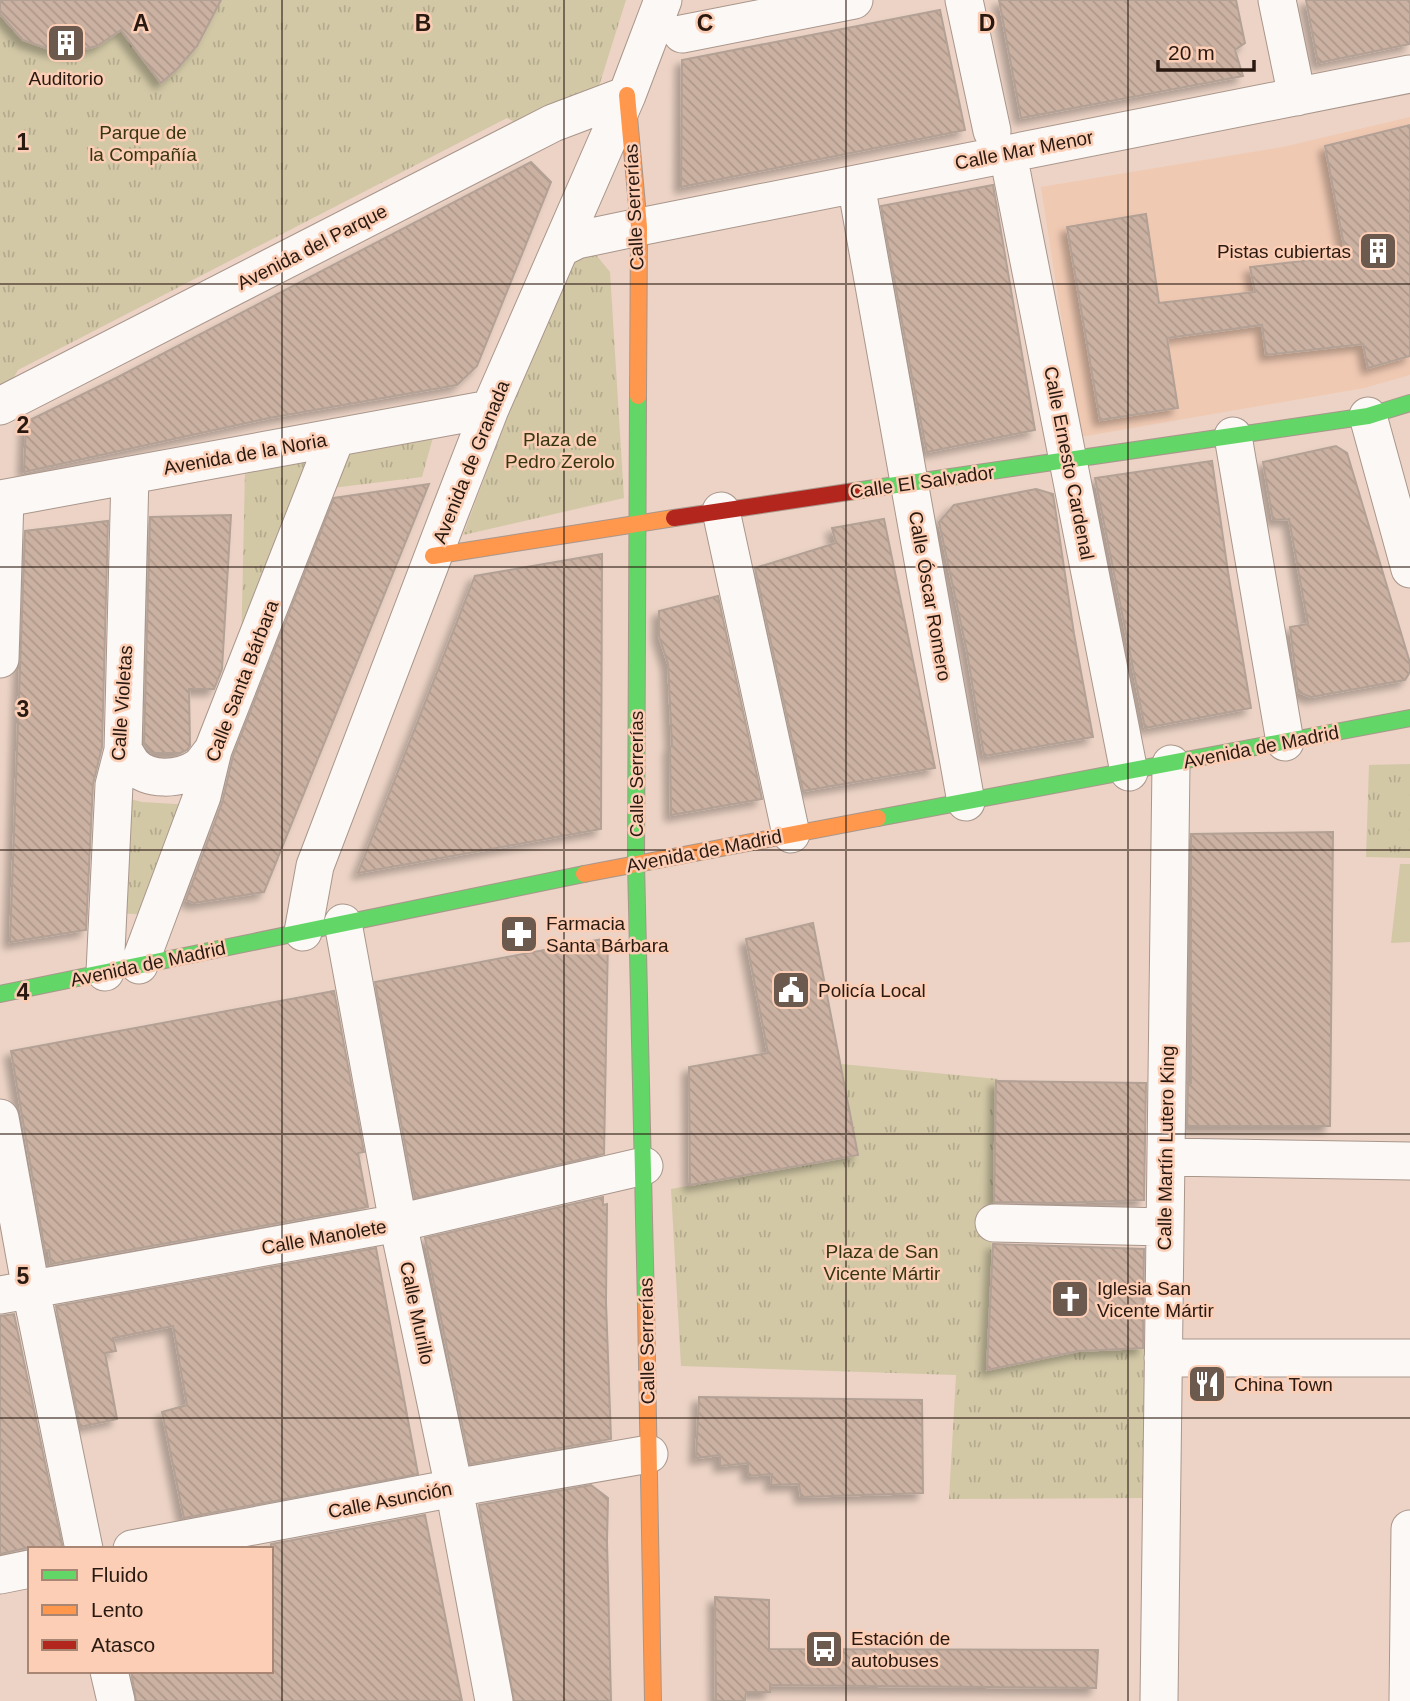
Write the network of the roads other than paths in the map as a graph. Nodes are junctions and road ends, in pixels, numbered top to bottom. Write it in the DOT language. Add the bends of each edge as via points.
graph roads {
  1 [pos="663,0"];
  2 [pos="853,0"];
  3 [pos="964,0"];
  4 [pos="1277,0"];
  5 [pos="682,34"];
  6 [pos="1410,74"];
  7 [pos="627,94"];
  8 [pos="1297,97"];
  9 [pos="1000,143"];
  10 [pos="599,160"];
  11 [pos="856,184"];
  12 [pos="639,227"];
  13 [pos="561,248"];
  14 [pos="1410,403"];
  15 [pos="0,406"];
  16 [pos="490,409"];
  17 [pos="1368,416"];
  18 [pos="1233,436"];
  19 [pos="336,438"];
  20 [pos="1069,460"];
  21 [pos="130,475"];
  22 [pos="910,483"];
  23 [pos="3,498"];
  24 [pos="721,511"];
  25 [pos="637,523"];
  26 [pos="433,556"];
  27 [pos="1410,569"];
  28 [pos="0,659"];
  29 [pos="1410,718"];
  30 [pos="1285,742"];
  31 [pos="123,750"];
  32 [pos="213,750"];
  33 [pos="1171,764"];
  34 [pos="1129,772"];
  35 [pos="966,802"];
  36 [pos="791,834"];
  37 [pos="636,863"];
  38 [pos="343,923"];
  39 [pos="303,932"];
  40 [pos="122,969"];
  41 [pos="0,994"];
  42 [pos="0,1118"];
  43 [pos="1166,1157"];
  44 [pos="1410,1161"];
  45 [pos="644,1166"];
  46 [pos="398,1223"];
  47 [pos="994,1223"];
  48 [pos="1165,1227"];
  49 [pos="16,1293"];
  50 [pos="1163,1358"];
  51 [pos="1410,1358"];
  52 [pos="649,1454"];
  53 [pos="454,1488"];
  54 [pos="1410,1529"];
  55 [pos="83,1547"];
  56 [pos="143,1547"];
  57 [pos="28,1569"];
  58 [pos="0,1574"];
  59 [pos="109,1673"];
  60 [pos="116,1701"];
  61 [pos="494,1701"];
  62 [pos="653,1701"];
  63 [pos="1159,1701"];
  64 [pos="1408,1701"];
  1 -- 7 [label="street, Avenida de Granada"];
  2 -- 5 [label="street"];
  3 -- 9 [label="street, Calle Ernesto Cardenal"];
  4 -- 8 [label="street"];
  6 -- 8 [label="street, Calle Mar Menor"];
  7 -- 10 [label="street, Avenida de Granada"];
  7 -- 12 [label="street, Calle Serrerías"];
  7 -- 15 [label="street, Avenida del Parque" via="553,123"];
  8 -- 9 [label="street, Calle Mar Menor"];
  9 -- 11 [label="street, Calle Mar Menor"];
  9 -- 20 [label="street, Calle Ernesto Cardenal"];
  10 -- 12 [label="street" via="609,199 619,215"];
  10 -- 13 [label="street, Avenida de Granada"];
  11 -- 12 [label="street, Calle Mar Menor"];
  11 -- 22 [label="street, Calle Óscar Romero"];
  12 -- 13 [label="street, Calle Mar Menor"];
  12 -- 25 [label="street, Calle Serrerías"];
  13 -- 16 [label="street, Avenida de Granada"];
  14 -- 17 [label="street, Calle El Salvador"];
  16 -- 19 [label="street, Avenida de la Noria"];
  16 -- 26 [label="street, Avenida de Granada"];
  17 -- 18 [label="street, Calle El Salvador"];
  17 -- 27 [label="street"];
  18 -- 20 [label="street, Calle El Salvador"];
  18 -- 30 [label="street"];
  19 -- 21 [label="street, Avenida de la Noria"];
  19 -- 32 [label="street, Calle Santa Bárbara"];
  20 -- 22 [label="street, Calle El Salvador"];
  20 -- 34 [label="street, Calle Ernesto Cardenal"];
  21 -- 23 [label="street, Avenida de la Noria"];
  21 -- 31 [label="street, Calle Violetas"];
  22 -- 24 [label="street, Calle El Salvador"];
  22 -- 35 [label="street, Calle Óscar Romero"];
  23 -- 28 [label="street"];
  24 -- 25 [label="street, Calle El Salvador"];
  24 -- 36 [label="street"];
  25 -- 26 [label="street, Calle El Salvador"];
  25 -- 37 [label="street, Calle Serrerías"];
  26 -- 39 [label="street, Avenida de Granada" via="315,866"];
  29 -- 30 [label="street, Avenida de Madrid"];
  30 -- 33 [label="street, Avenida de Madrid"];
  31 -- 32 [label="street" via="146,774 163,777 182,776 200,767"];
  31 -- 40 [label="street, Calle Violetas" via="114,785"];
  32 -- 40 [label="street, Calle Santa Bárbara" via="202,796"];
  33 -- 34 [label="street, Avenida de Madrid"];
  33 -- 43 [label="street, Calle Martín Lutero King"];
  34 -- 35 [label="street, Avenida de Madrid"];
  35 -- 36 [label="street, Avenida de Madrid"];
  36 -- 37 [label="street, Avenida de Madrid"];
  37 -- 38 [label="street, Avenida de Madrid"];
  37 -- 45 [label="street, Calle Serrerías"];
  38 -- 39 [label="street, Avenida de Madrid"];
  38 -- 46 [label="street, Calle Murillo"];
  39 -- 40 [label="street, Avenida de Madrid"];
  40 -- 41 [label="street, Avenida de Madrid"];
  42 -- 49 [label="street"];
  43 -- 44 [label="street"];
  43 -- 48 [label="street, Calle Martín Lutero King"];
  45 -- 46 [label="street, Calle Manolete"];
  45 -- 52 [label="street, Calle Serrerías"];
  46 -- 49 [label="street, Calle Manolete"];
  46 -- 53 [label="street, Calle Murillo"];
  47 -- 48 [label="street"];
  48 -- 50 [label="street, Calle Martín Lutero King"];
  49 -- 55 [label="street"];
  50 -- 51 [label="street"];
  50 -- 63 [label="street, Calle Martín Lutero King"];
  52 -- 53 [label="street, Calle Asunción"];
  52 -- 62 [label="street, Calle Serrerías"];
  53 -- 56 [label="street, Calle Asunción"];
  53 -- 61 [label="street, Calle Murillo"];
  54 -- 64 [label="street"];
  57 -- 58 [label="street"];
  59 -- 60 [label="street"];
}
